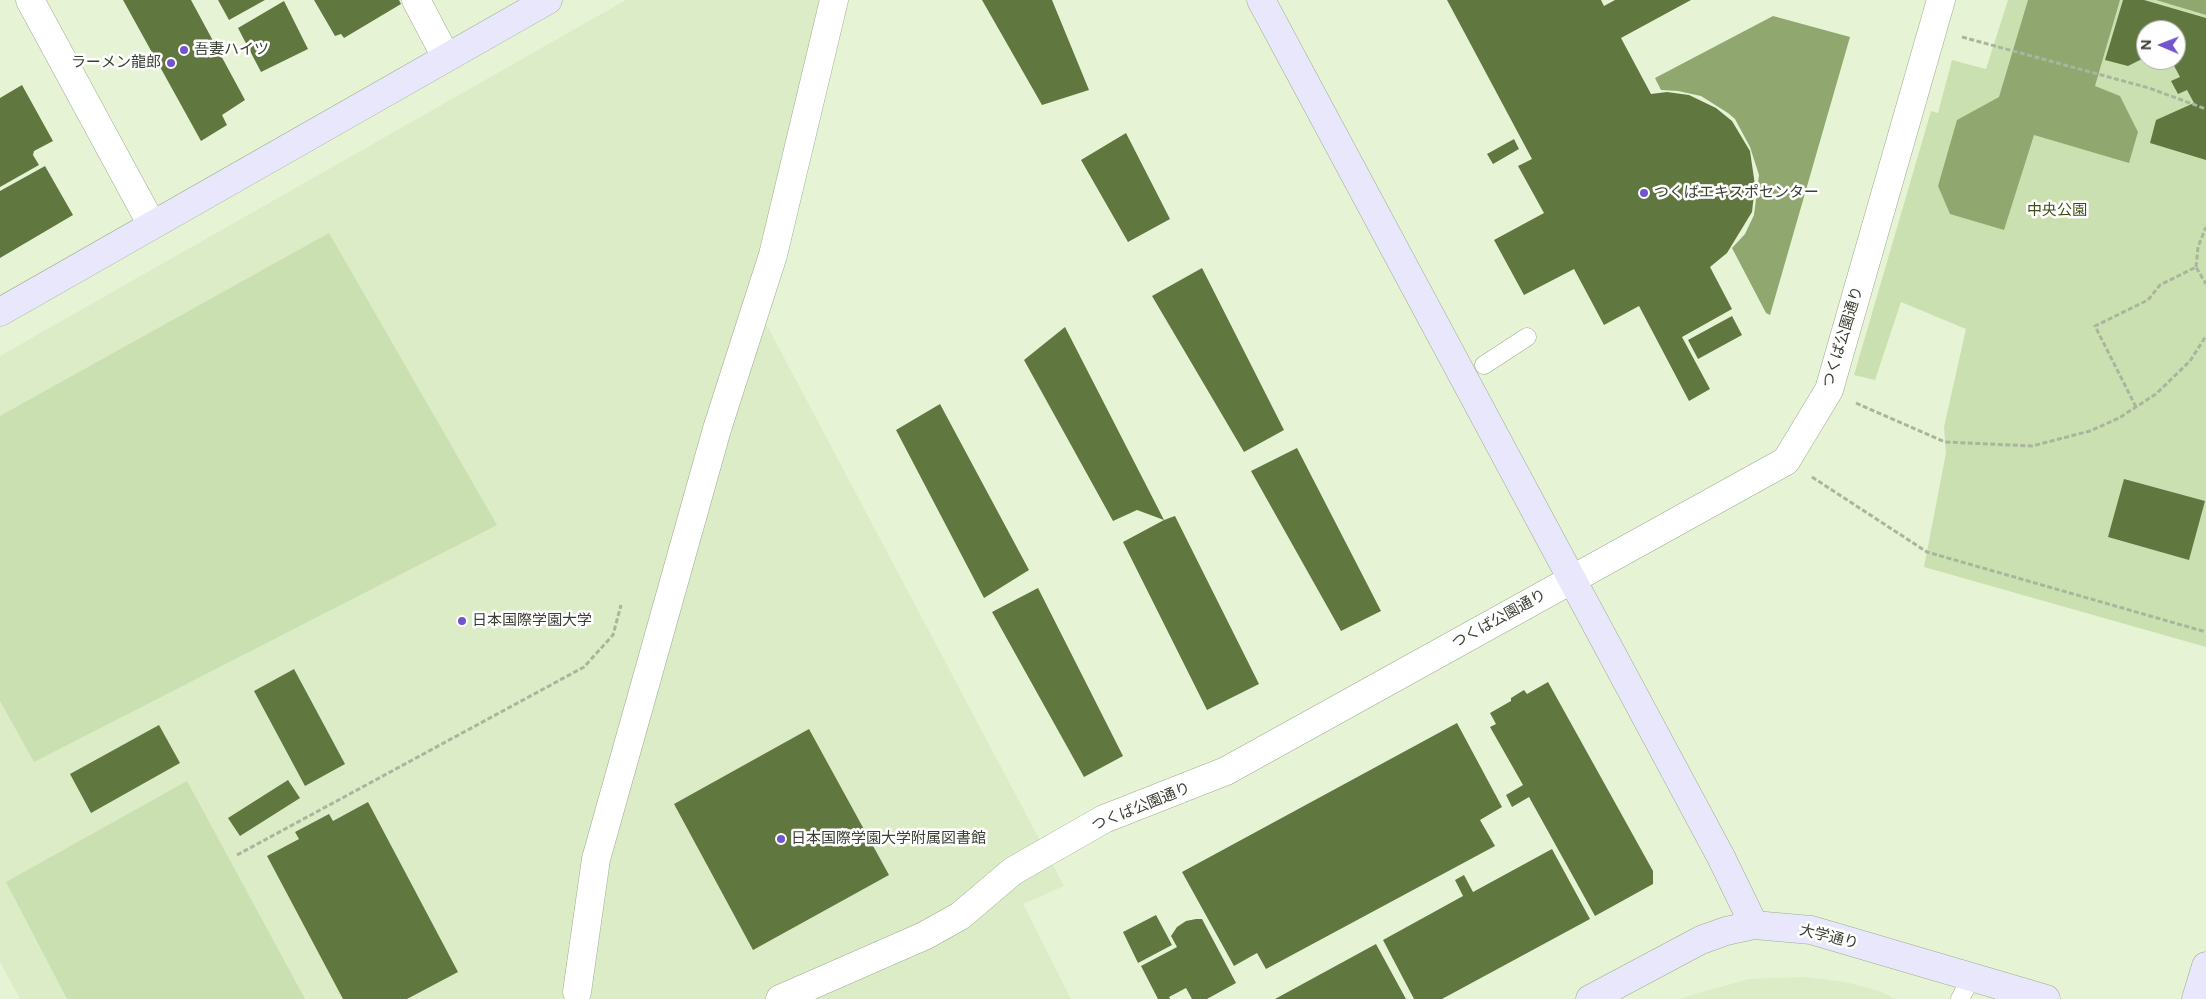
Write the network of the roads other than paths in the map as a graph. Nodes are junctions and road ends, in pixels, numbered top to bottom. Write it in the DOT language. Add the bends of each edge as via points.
graph roads {
  1 [pos="30,0"];
  2 [pos="416,0"];
  3 [pos="548,0"];
  4 [pos="834,0"];
  5 [pos="1261,0"];
  6 [pos="1941,0"];
  7 [pos="446,58"];
  8 [pos="152,225"];
  9 [pos="0,312"];
  10 [pos="1527,337"];
  11 [pos="1484,364"];
  12 [pos="1572,579"];
  13 [pos="1754,925"];
  14 [pos="2206,966"];
  15 [pos="1968,991"];
  16 [pos="576,997"];
  17 [pos="780,999"];
  18 [pos="1590,999"];
  19 [pos="2046,999"];
  20 [pos="2196,999"];
  1 -- 8 [label="street"];
  2 -- 7 [label="street"];
  3 -- 7 [label="street"];
  4 -- 16 [label="street" via="773,255 717,429 596,859"];
  5 -- 12 [label="street"];
  6 -- 12 [label="street, つくば公園通り" via="1829,390 1786,461"];
  7 -- 8 [label="street"];
  8 -- 9 [label="street"];
  10 -- 11 [label="lane"];
  12 -- 13 [label="street"];
  12 -- 17 [label="street, つくば公園通り" via="1226,771 1104,819 1013,871 960,916 924,936"];
  13 -- 15 [label="street, 大学通り" via="1810,930"];
  13 -- 18 [label="street, 大学通り" via="1726,930 1701,940"];
  14 -- 20 [label="street"];
  15 -- 19 [label="street, 大学通り"];
}
